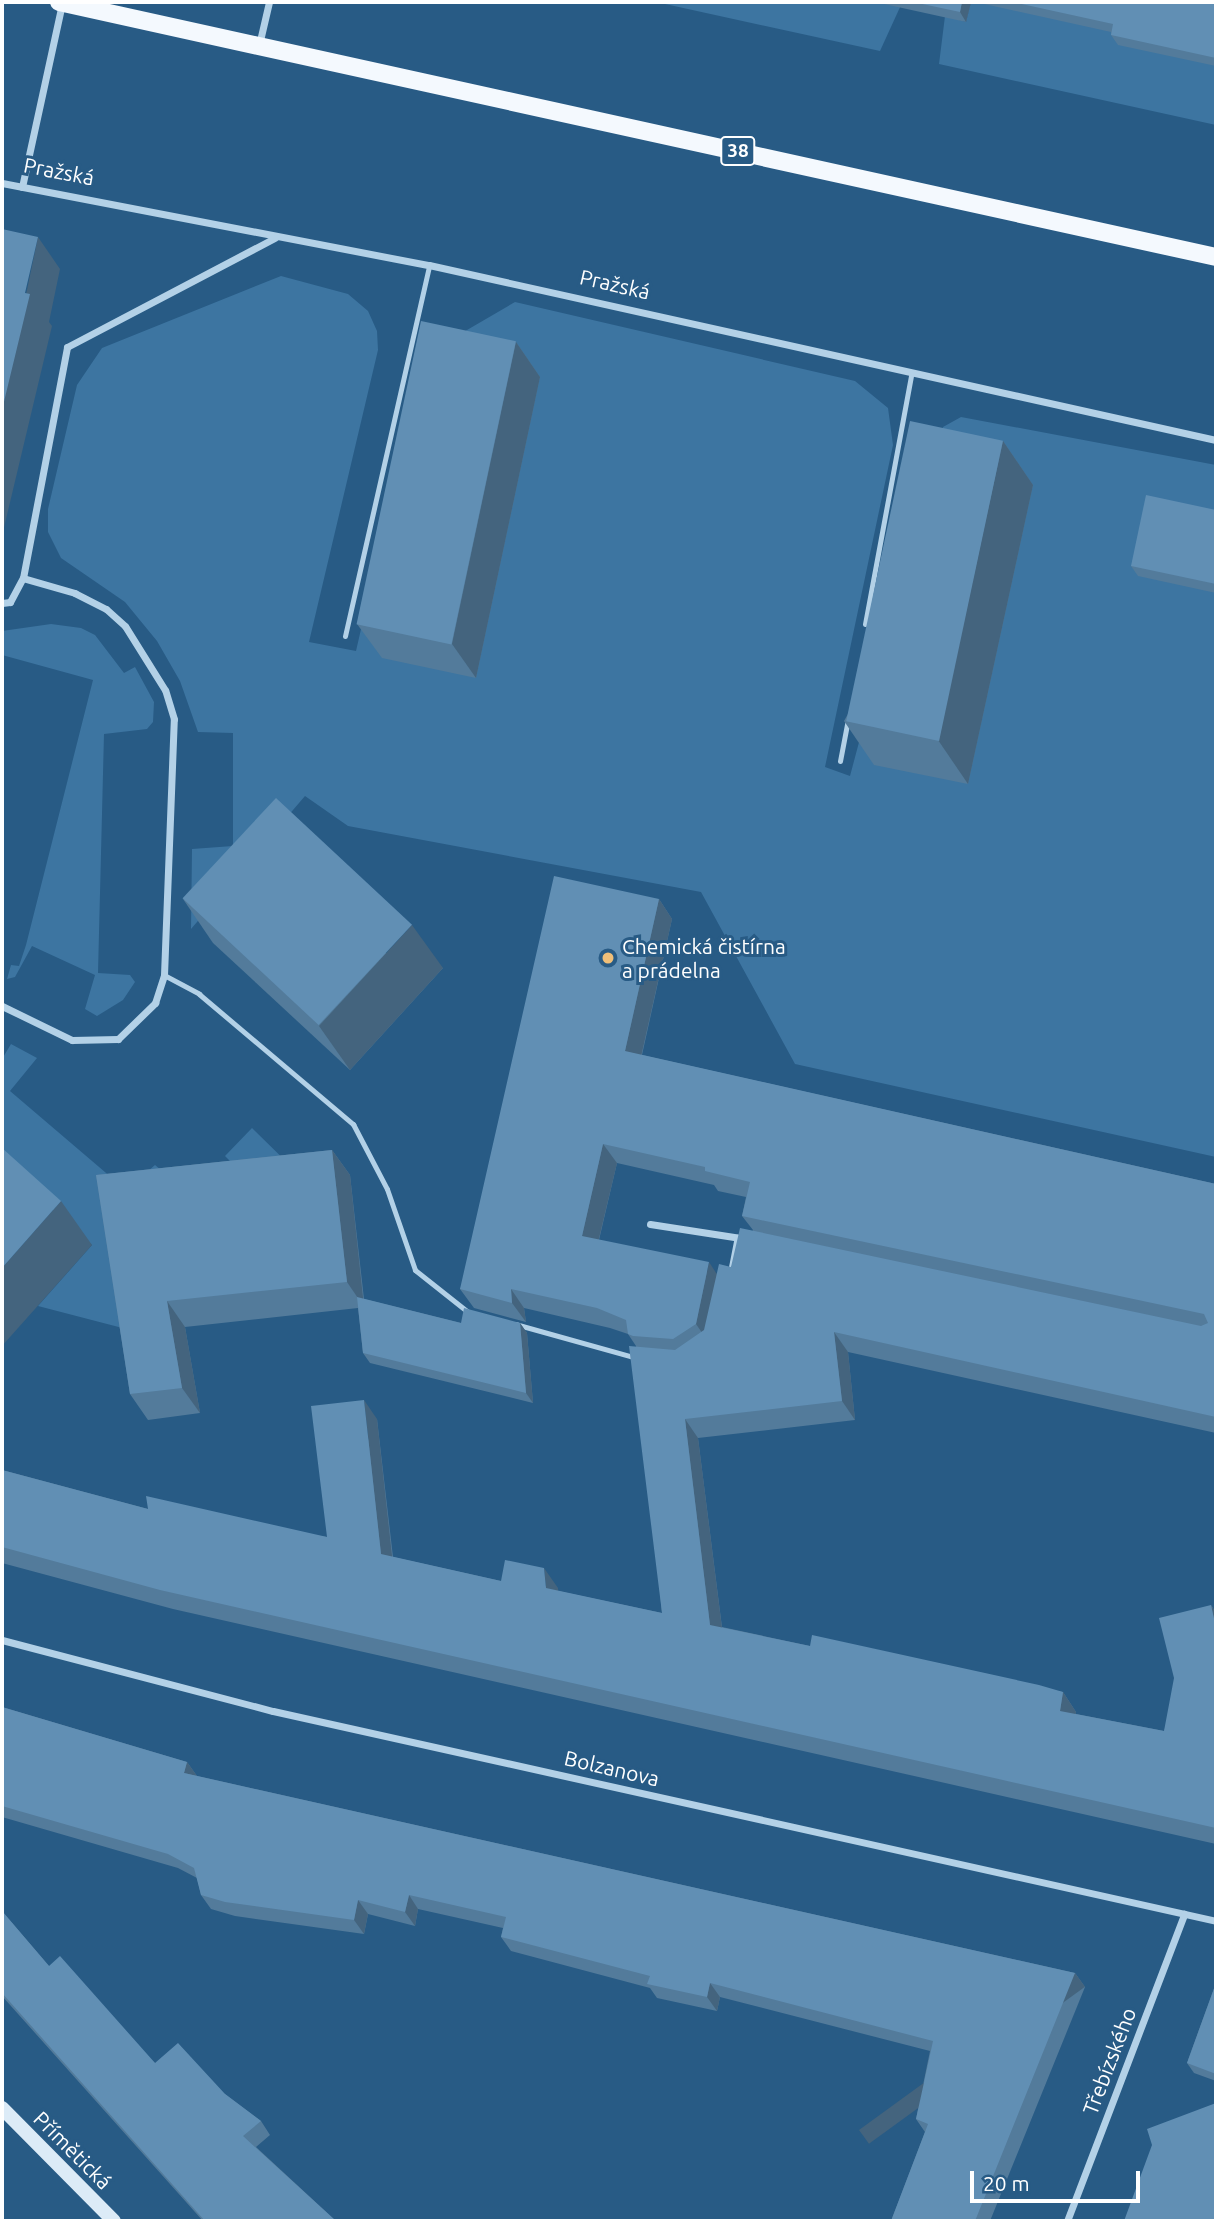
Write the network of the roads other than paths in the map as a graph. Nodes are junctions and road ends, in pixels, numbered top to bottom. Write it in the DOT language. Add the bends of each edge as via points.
graph roads {
  1 [pos="60,2"];
  2 [pos="269,2"];
  3 [pos="259,46"];
  4 [pos="2,183"];
  5 [pos="22,187"];
  6 [pos="275,238"];
  7 [pos="1216,257"];
  8 [pos="429,265"];
  9 [pos="911,375"];
  10 [pos="1216,440"];
  11 [pos="23,578"];
  12 [pos="2,603"];
  13 [pos="865,628"];
  14 [pos="345,636"];
  15 [pos="850,708"];
  16 [pos="840,761"];
  17 [pos="164,975"];
  18 [pos="2,1006"];
  19 [pos="650,1224"];
  20 [pos="737,1237"];
  21 [pos="763,1242"];
  22 [pos="729,1278"];
  23 [pos="474,1314"];
  24 [pos="500,1320"];
  25 [pos="645,1360"];
  26 [pos="2,1640"];
  27 [pos="1184,1914"];
  28 [pos="1216,1921"];
  29 [pos="2,2108"];
  30 [pos="114,2221"];
  31 [pos="1067,2221"];
  1 -- 3 [label="main road, 38"];
  1 -- 5 [label="street"];
  2 -- 3 [label="street"];
  3 -- 7 [label="main road, 38"];
  4 -- 5 [label="street, Pražská"];
  5 -- 6 [label="street, Pražská"];
  6 -- 8 [label="street, Pražská"];
  6 -- 11 [label="street" via="67,347"];
  8 -- 9 [label="street, Pražská"];
  8 -- 14 [label="lane"];
  9 -- 10 [label="street, Pražská"];
  9 -- 13 [label="lane"];
  11 -- 12 [label="street" via="10,602"];
  11 -- 17 [label="street" via="75,593 106,609 125,626 165,690 174,719"];
  15 -- 16 [label="lane"];
  17 -- 18 [label="street" via="155,1003 118,1039 72,1040"];
  17 -- 23 [label="lane" via="199,995 353,1124 382,1177 415,1270 461,1310"];
  19 -- 20 [label="street"];
  20 -- 21 [label="street"];
  20 -- 22 [label="lane"];
  24 -- 25 [label="lane"];
  26 -- 27 [label="street, Bolzanova" via="287,1714"];
  27 -- 28 [label="street, Bolzanova"];
  27 -- 31 [label="street, Třebízského"];
  29 -- 30 [label="main road, Přímětická"];
}
